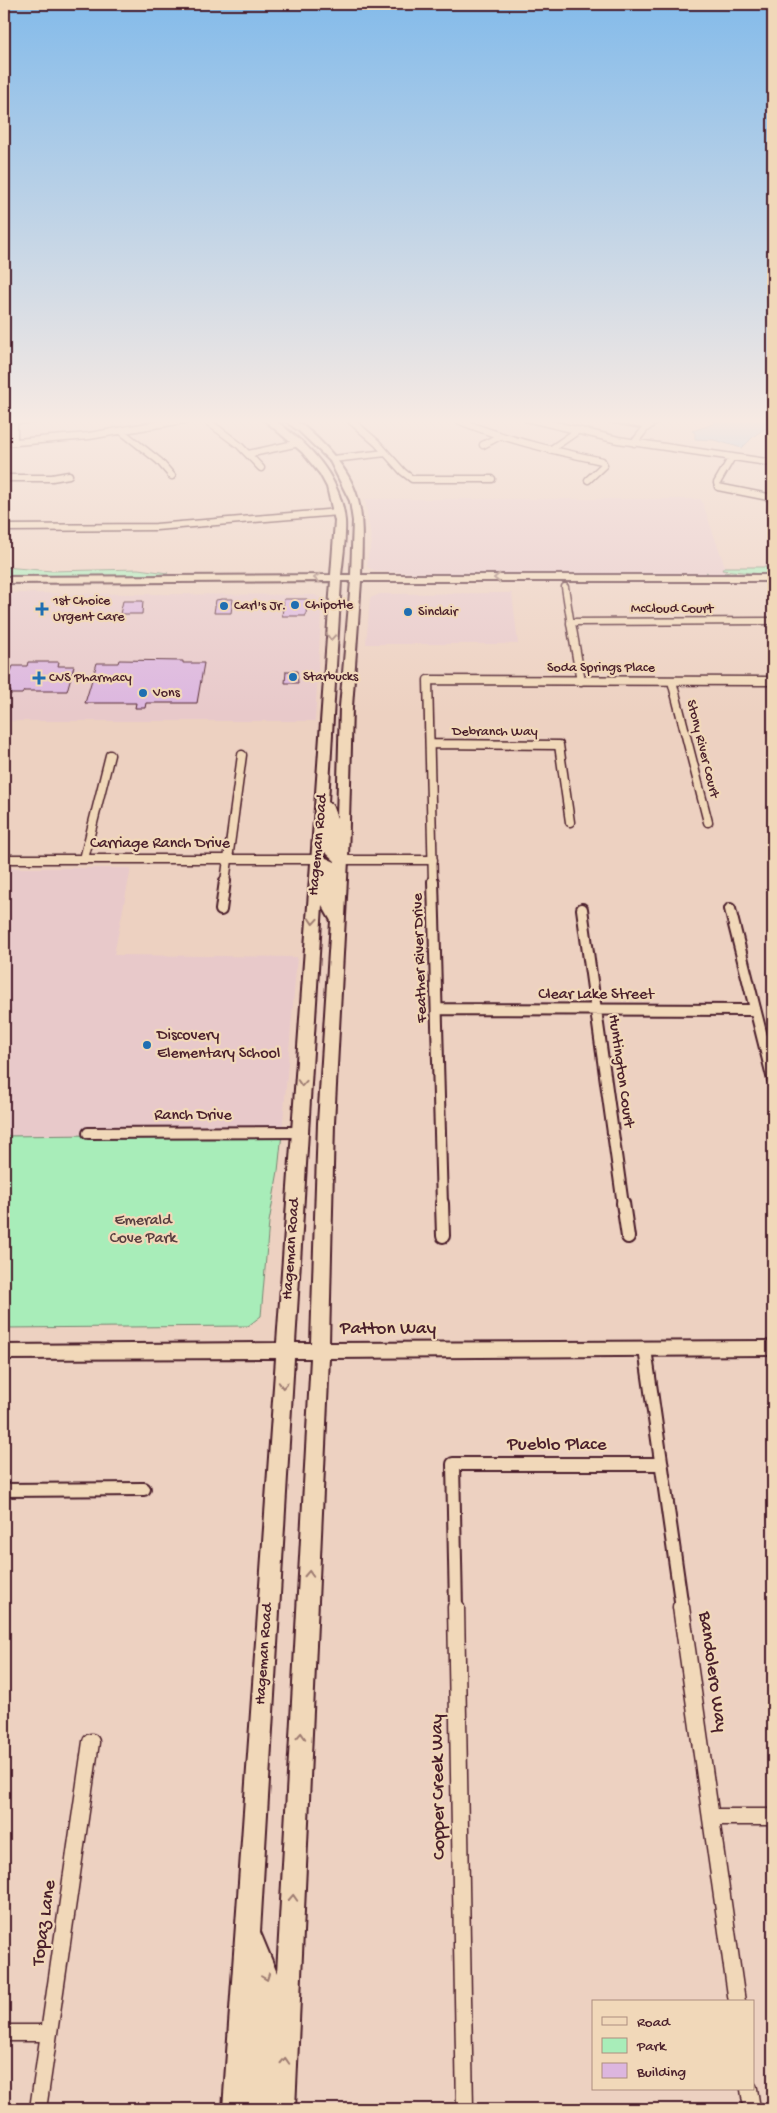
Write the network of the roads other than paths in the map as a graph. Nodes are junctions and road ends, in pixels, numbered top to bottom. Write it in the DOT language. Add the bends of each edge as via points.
graph roads {
  1 [pos="270,517"];
  2 [pos="340,517"];
  3 [pos="351,517"];
  4 [pos="357,517"];
  5 [pos="358,522"];
  6 [pos="4,528"];
  7 [pos="773,578"];
  8 [pos="703,579"];
  9 [pos="4,580"];
  10 [pos="335,583"];
  11 [pos="355,583"];
  12 [pos="773,586"];
  13 [pos="565,587"];
  14 [pos="617,587"];
  15 [pos="4,588"];
  16 [pos="773,621"];
  17 [pos="571,622"];
  18 [pos="330,660"];
  19 [pos="428,680"];
  20 [pos="581,681"];
  21 [pos="672,681"];
  22 [pos="773,681"];
  23 [pos="346,707"];
  24 [pos="430,744"];
  25 [pos="110,755"];
  26 [pos="242,755"];
  27 [pos="323,794"];
  28 [pos="570,822"];
  29 [pos="708,822"];
  30 [pos="4,859"];
  31 [pos="84,859"];
  32 [pos="228,859"];
  33 [pos="317,859"];
  34 [pos="342,860"];
  35 [pos="433,860"];
  36 [pos="582,909"];
  37 [pos="730,909"];
  38 [pos="221,910"];
  39 [pos="338,919"];
  40 [pos="437,1009"];
  41 [pos="596,1010"];
  42 [pos="755,1010"];
  43 [pos="773,1080"];
  44 [pos="299,1132"];
  45 [pos="88,1133"];
  46 [pos="444,1236"];
  47 [pos="628,1236"];
  48 [pos="773,1348"];
  49 [pos="645,1349"];
  50 [pos="285,1350"];
  51 [pos="320,1350"];
  52 [pos="4,1352"];
  53 [pos="453,1464"];
  54 [pos="661,1464"];
  55 [pos="144,1489"];
  56 [pos="4,1490"];
  57 [pos="91,1742"];
  58 [pos="711,1817"];
  59 [pos="773,1817"];
  60 [pos="247,1932"];
  61 [pos="737,2000"];
  62 [pos="4,2033"];
  63 [pos="49,2033"];
  64 [pos="749,2090"];
  65 [pos="38,2109"];
  66 [pos="236,2109"];
  67 [pos="261,2109"];
  68 [pos="282,2109"];
  69 [pos="465,2109"];
  70 [pos="752,2109"];
  1 -- 6 [label="street" via="156,527"];
  2 -- 10 [label="main road, Hageman Road"];
  3 -- 5 [label="main road"];
  4 -- 5 [label="main road, Hageman Road"];
  5 -- 11 [label="main road, Hageman Road"];
  7 -- 8 [label="main road"];
  8 -- 11 [label="main road, one-way"];
  8 -- 14 [label="main road" via="693,583 625,583"];
  10 -- 9 [label="main road, one-way"];
  10 -- 11 [label="main road"];
  10 -- 15 [label="main road"];
  10 -- 18 [label="main road, Hageman Road, one-way"];
  11 -- 13 [label="main road"];
  11 -- 23 [label="main road, Hageman Road"];
  12 -- 14 [label="main road"];
  13 -- 14 [label="main road"];
  13 -- 17 [label="street"];
  16 -- 17 [label="street, McCloud Court"];
  17 -- 20 [label="street"];
  18 -- 23 [label="main road" via="340,666 340,694"];
  18 -- 27 [label="main road, Hageman Road"];
  19 -- 20 [label="street, Soda Springs Place"];
  19 -- 24 [label="street, Feather River Drive"];
  20 -- 21 [label="street, Soda Springs Place"];
  21 -- 22 [label="street, Soda Springs Place"];
  21 -- 29 [label="street, Stony River Court"];
  23 -- 34 [label="main road, Hageman Road"];
  24 -- 28 [label="street, Debranch Way" via="559,745"];
  24 -- 35 [label="street, Feather River Drive"];
  25 -- 31 [label="street"];
  26 -- 32 [label="street"];
  27 -- 33 [label="main road, Hageman Road"];
  27 -- 34 [label="main road" via="331,819 331,852"];
  30 -- 31 [label="street, Carriage Ranch Drive"];
  31 -- 32 [label="street, Carriage Ranch Drive"];
  32 -- 33 [label="street, Carriage Ranch Drive"];
  32 -- 38 [label="street"];
  33 -- 39 [label="main road" via="330,864 328,904"];
  33 -- 44 [label="main road, Hageman Road, one-way"];
  34 -- 35 [label="street"];
  34 -- 39 [label="main road, Hageman Road"];
  35 -- 40 [label="street, Feather River Drive"];
  36 -- 41 [label="street, Huntington Court"];
  37 -- 42 [label="street"];
  39 -- 51 [label="main road, Hageman Road" via="326,1123"];
  40 -- 41 [label="street, Clear Lake Street"];
  40 -- 46 [label="street, Feather River Drive"];
  41 -- 42 [label="street, Clear Lake Street"];
  41 -- 47 [label="street, Huntington Court"];
  42 -- 43 [label="street"];
  44 -- 45 [label="street, Ranch Drive"];
  44 -- 50 [label="main road, Hageman Road"];
  48 -- 49 [label="main road, Patton Way"];
  49 -- 51 [label="main road, Patton Way"];
  49 -- 54 [label="street, Bandolero Way"];
  50 -- 51 [label="main road, Patton Way"];
  50 -- 52 [label="main road, Patton Way"];
  50 -- 60 [label="main road, Hageman Road, one-way"];
  68 -- 51 [label="main road, Hageman Road, one-way"];
  53 -- 54 [label="street, Pueblo Place"];
  53 -- 69 [label="street, Copper Creek Way"];
  54 -- 58 [label="street, Bandolero Way"];
  55 -- 56 [label="street"];
  57 -- 63 [label="street, Topaz Lane"];
  58 -- 59 [label="street"];
  58 -- 61 [label="street, Bandolero Way"];
  60 -- 66 [label="main road, Hageman Road"];
  60 -- 67 [label="main road, one-way" via="269,1984"];
  62 -- 63 [label="street"];
  63 -- 65 [label="street, Topaz Lane"];
  64 -- 70 [label="street"];
}
